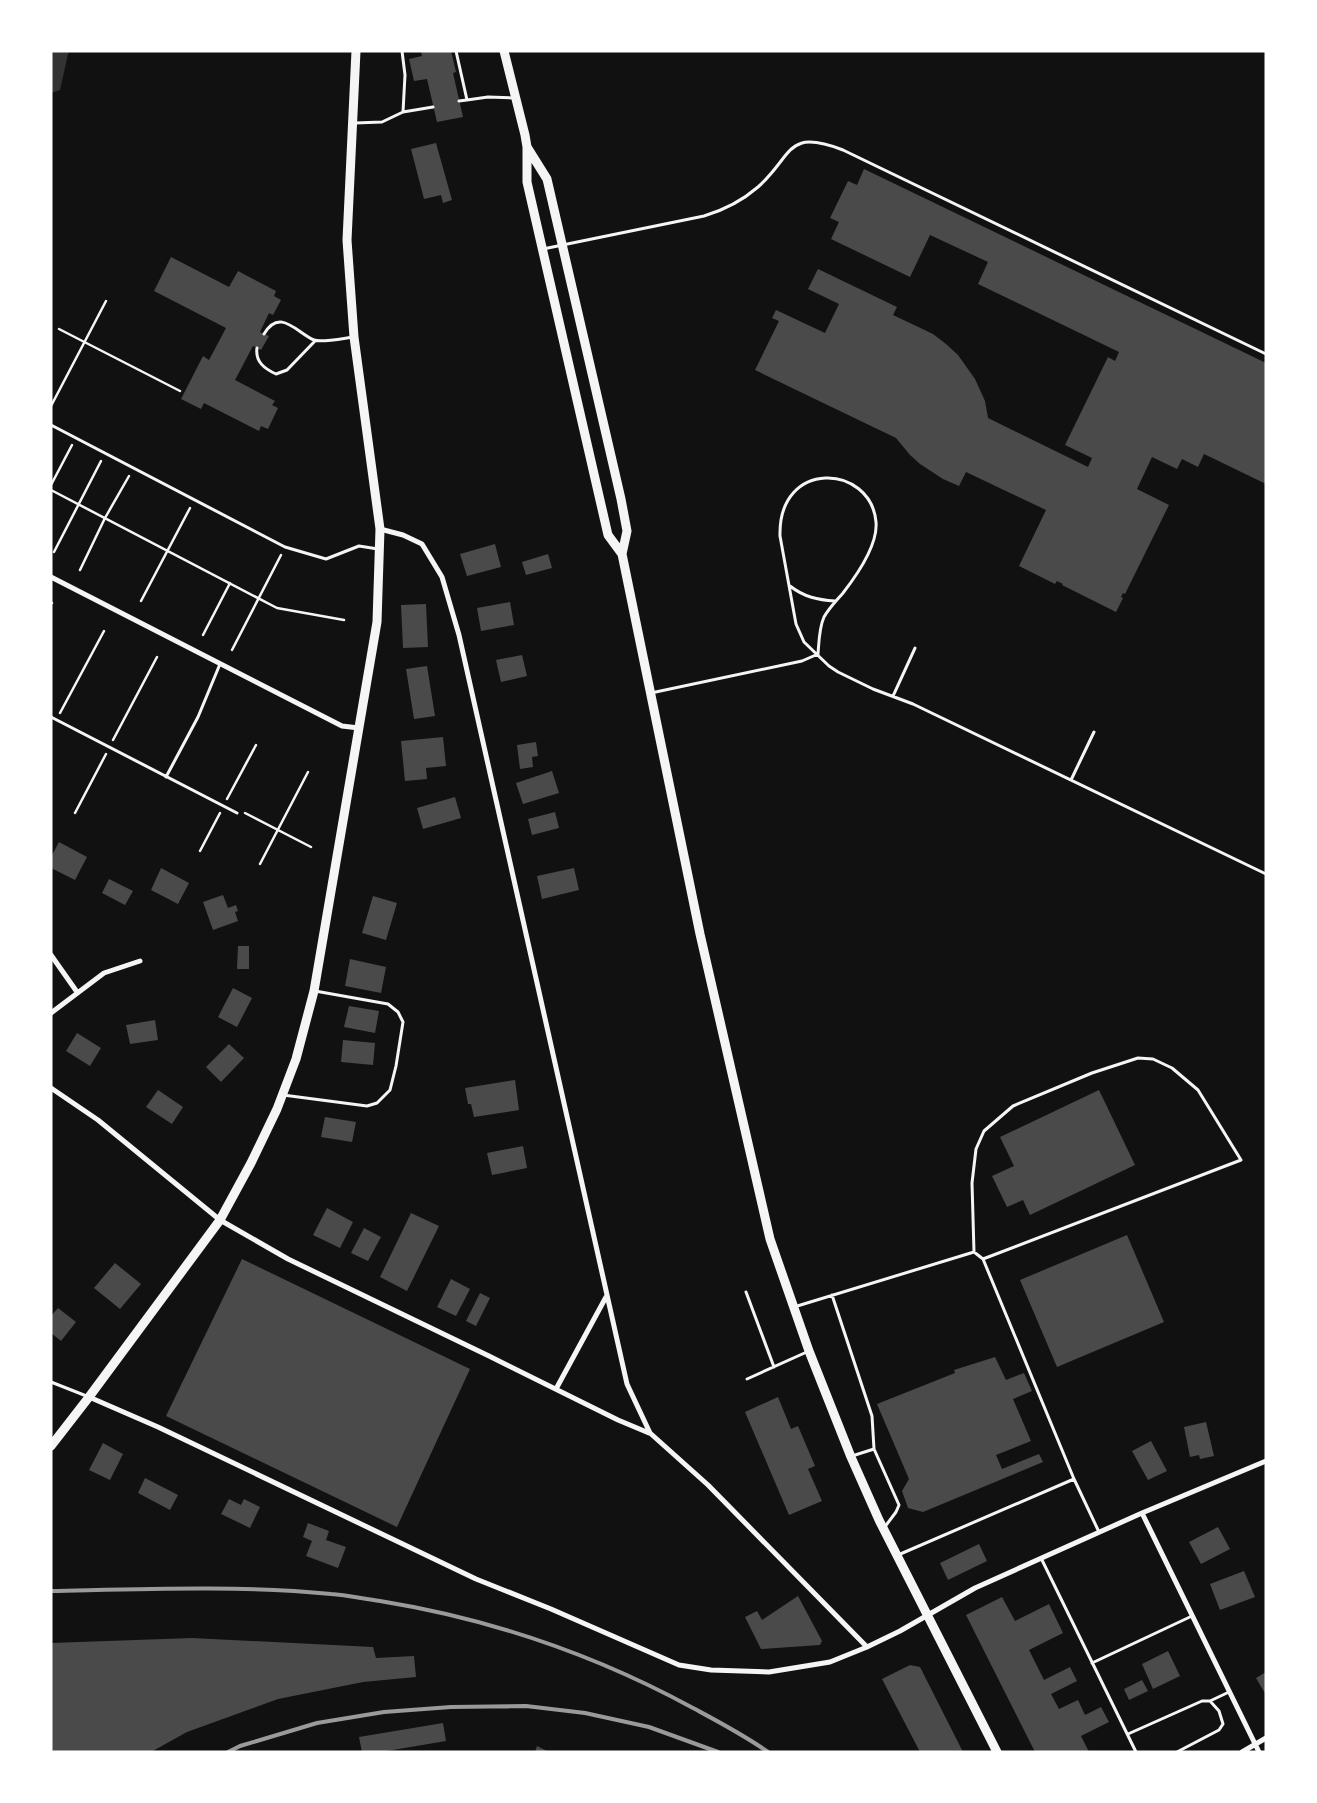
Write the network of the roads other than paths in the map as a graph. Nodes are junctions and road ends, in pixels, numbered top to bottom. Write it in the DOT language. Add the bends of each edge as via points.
graph roads {
  1 [pos="356,51"];
  2 [pos="402,51"];
  3 [pos="456,51"];
  4 [pos="504,51"];
  5 [pos="516,98"];
  6 [pos="467,100"];
  7 [pos="459,101"];
  8 [pos="433,107"];
  9 [pos="403,112"];
  10 [pos="353,123"];
  11 [pos="527,147"];
  12 [pos="562,244"];
  13 [pos="543,249"];
  14 [pos="264,334"];
  15 [pos="354,337"];
  16 [pos="315,341"];
  17 [pos="257,348"];
  18 [pos="1266,354"];
  19 [pos="51,425"];
  20 [pos="380,529"];
  21 [pos="380,550"];
  22 [pos="622,554"];
  23 [pos="51,577"];
  24 [pos="790,586"];
  25 [pos="836,601"];
  26 [pos="915,648"];
  27 [pos="818,654"];
  28 [pos="220,664"];
  29 [pos="650,693"];
  30 [pos="893,696"];
  31 [pos="51,717"];
  32 [pos="359,728"];
  33 [pos="1094,732"];
  34 [pos="166,777"];
  35 [pos="1071,780"];
  36 [pos="236,813"];
  37 [pos="1266,874"];
  38 [pos="51,955"];
  39 [pos="140,961"];
  40 [pos="314,991"];
  41 [pos="77,992"];
  42 [pos="51,1013"];
  43 [pos="51,1088"];
  44 [pos="282,1095"];
  45 [pos="220,1220"];
  46 [pos="974,1252"];
  47 [pos="983,1260"];
  48 [pos="746,1292"];
  49 [pos="832,1295"];
  50 [pos="606,1297"];
  51 [pos="794,1307"];
  52 [pos="809,1351"];
  53 [pos="774,1367"];
  54 [pos="747,1379"];
  55 [pos="51,1382"];
  56 [pos="556,1388"];
  57 [pos="89,1397"];
  58 [pos="650,1433"];
  59 [pos="51,1446"];
  60 [pos="874,1449"];
  61 [pos="851,1457"];
  62 [pos="1266,1462"];
  63 [pos="1074,1479"];
  64 [pos="1142,1513"];
  65 [pos="883,1528"];
  66 [pos="1099,1532"];
  67 [pos="898,1556"];
  68 [pos="1041,1558"];
  69 [pos="928,1614"];
  70 [pos="1192,1616"];
  71 [pos="867,1647"];
  72 [pos="1092,1663"];
  73 [pos="1229,1692"];
  74 [pos="1210,1701"];
  75 [pos="1128,1734"];
  76 [pos="1266,1738"];
  77 [pos="1255,1744"];
  78 [pos="997,1752"];
  79 [pos="1136,1752"];
  80 [pos="1177,1752"];
  81 [pos="1242,1752"];
  82 [pos="1259,1752"];
  1 -- 10 [label="main road"];
  2 -- 9 [label="lane" via="405,75"];
  3 -- 6 [label="lane"];
  4 -- 5 [label="main road"];
  5 -- 6 [label="lane"];
  5 -- 11 [label="main road"];
  6 -- 7 [label="lane"];
  8 -- 9 [label="lane"];
  9 -- 10 [label="lane" via="382,122"];
  10 -- 15 [label="main road" via="347,240"];
  11 -- 12 [label="main road" via="548,178"];
  11 -- 13 [label="main road" via="527,182"];
  12 -- 13 [label="lane"];
  12 -- 18 [label="lane" via="721,211 758,188 793,147 818,142 852,155"];
  12 -- 22 [label="main road" via="628,531"];
  13 -- 22 [label="main road" via="608,535"];
  14 -- 16 [label="lane" via="274,323 287,322"];
  15 -- 16 [label="lane"];
  15 -- 20 [label="main road"];
  16 -- 17 [label="lane" via="287,370 276,374 265,369 259,361"];
  19 -- 21 [label="lane" via="285,547 326,559 359,546"];
  20 -- 21 [label="main road"];
  20 -- 50 [label="street" via="422,544 442,577 459,635"];
  21 -- 32 [label="main road" via="377,622"];
  22 -- 29 [label="main road"];
  23 -- 28 [label="street"];
  24 -- 25 [label="lane" via="815,599"];
  24 -- 25 [label="lane" via="780,536 784,508 797,489 811,480 830,477 841,480 860,490 868,500 875,515 876,530 872,548"];
  24 -- 27 [label="lane" via="800,634"];
  25 -- 27 [label="lane" via="822,622"];
  26 -- 30 [label="lane"];
  27 -- 29 [label="lane" via="802,661"];
  27 -- 30 [label="lane" via="838,672"];
  28 -- 32 [label="street" via="342,726"];
  28 -- 34 [label="lane" via="198,717"];
  29 -- 51 [label="main road" via="741,1120 770,1239"];
  30 -- 35 [label="lane"];
  31 -- 34 [label="lane"];
  32 -- 40 [label="main road"];
  33 -- 35 [label="lane"];
  34 -- 36 [label="lane"];
  35 -- 37 [label="lane"];
  38 -- 41 [label="street"];
  39 -- 41 [label="street" via="104,973"];
  40 -- 44 [label="main road" via="296,1059"];
  40 -- 44 [label="lane" via="388,1004 398,1012 403,1022 390,1090 377,1103 367,1106"];
  41 -- 42 [label="street"];
  43 -- 45 [label="street" via="98,1120"];
  44 -- 45 [label="main road" via="251,1164"];
  45 -- 56 [label="street" via="288,1259"];
  45 -- 57 [label="main road"];
  46 -- 47 [label="lane"];
  46 -- 47 [label="lane" via="972,1182 976,1149 984,1131 1013,1106 1092,1073 1138,1058 1153,1059 1172,1068 1198,1090 1242,1160"];
  46 -- 49 [label="lane"];
  47 -- 63 [label="lane"];
  48 -- 53 [label="lane"];
  49 -- 51 [label="lane"];
  49 -- 60 [label="lane" via="872,1416"];
  50 -- 56 [label="street"];
  50 -- 58 [label="street" via="627,1384"];
  51 -- 52 [label="main road"];
  52 -- 53 [label="lane"];
  52 -- 61 [label="main road"];
  53 -- 54 [label="lane"];
  55 -- 57 [label="lane"];
  56 -- 58 [label="street"];
  57 -- 59 [label="main road"];
  57 -- 71 [label="street" via="476,1579 679,1665 769,1672 830,1662"];
  58 -- 71 [label="street" via="708,1485"];
  60 -- 61 [label="lane"];
  60 -- 65 [label="lane" via="899,1505"];
  61 -- 65 [label="main road"];
  62 -- 64 [label="street"];
  63 -- 66 [label="lane"];
  63 -- 67 [label="lane"];
  64 -- 66 [label="street"];
  64 -- 70 [label="street"];
  65 -- 67 [label="main road"];
  66 -- 68 [label="street"];
  67 -- 69 [label="main road"];
  68 -- 69 [label="street" via="974,1588"];
  68 -- 72 [label="lane"];
  69 -- 71 [label="street"];
  69 -- 78 [label="main road"];
  70 -- 72 [label="lane"];
  70 -- 73 [label="street"];
  72 -- 75 [label="lane"];
  73 -- 74 [label="lane"];
  73 -- 77 [label="street"];
  74 -- 75 [label="lane" via="1202,1701"];
  74 -- 80 [label="lane" via="1224,1724 1219,1730"];
  75 -- 79 [label="lane"];
  76 -- 77 [label="street"];
  77 -- 81 [label="street"];
  77 -- 82 [label="street"];
}
